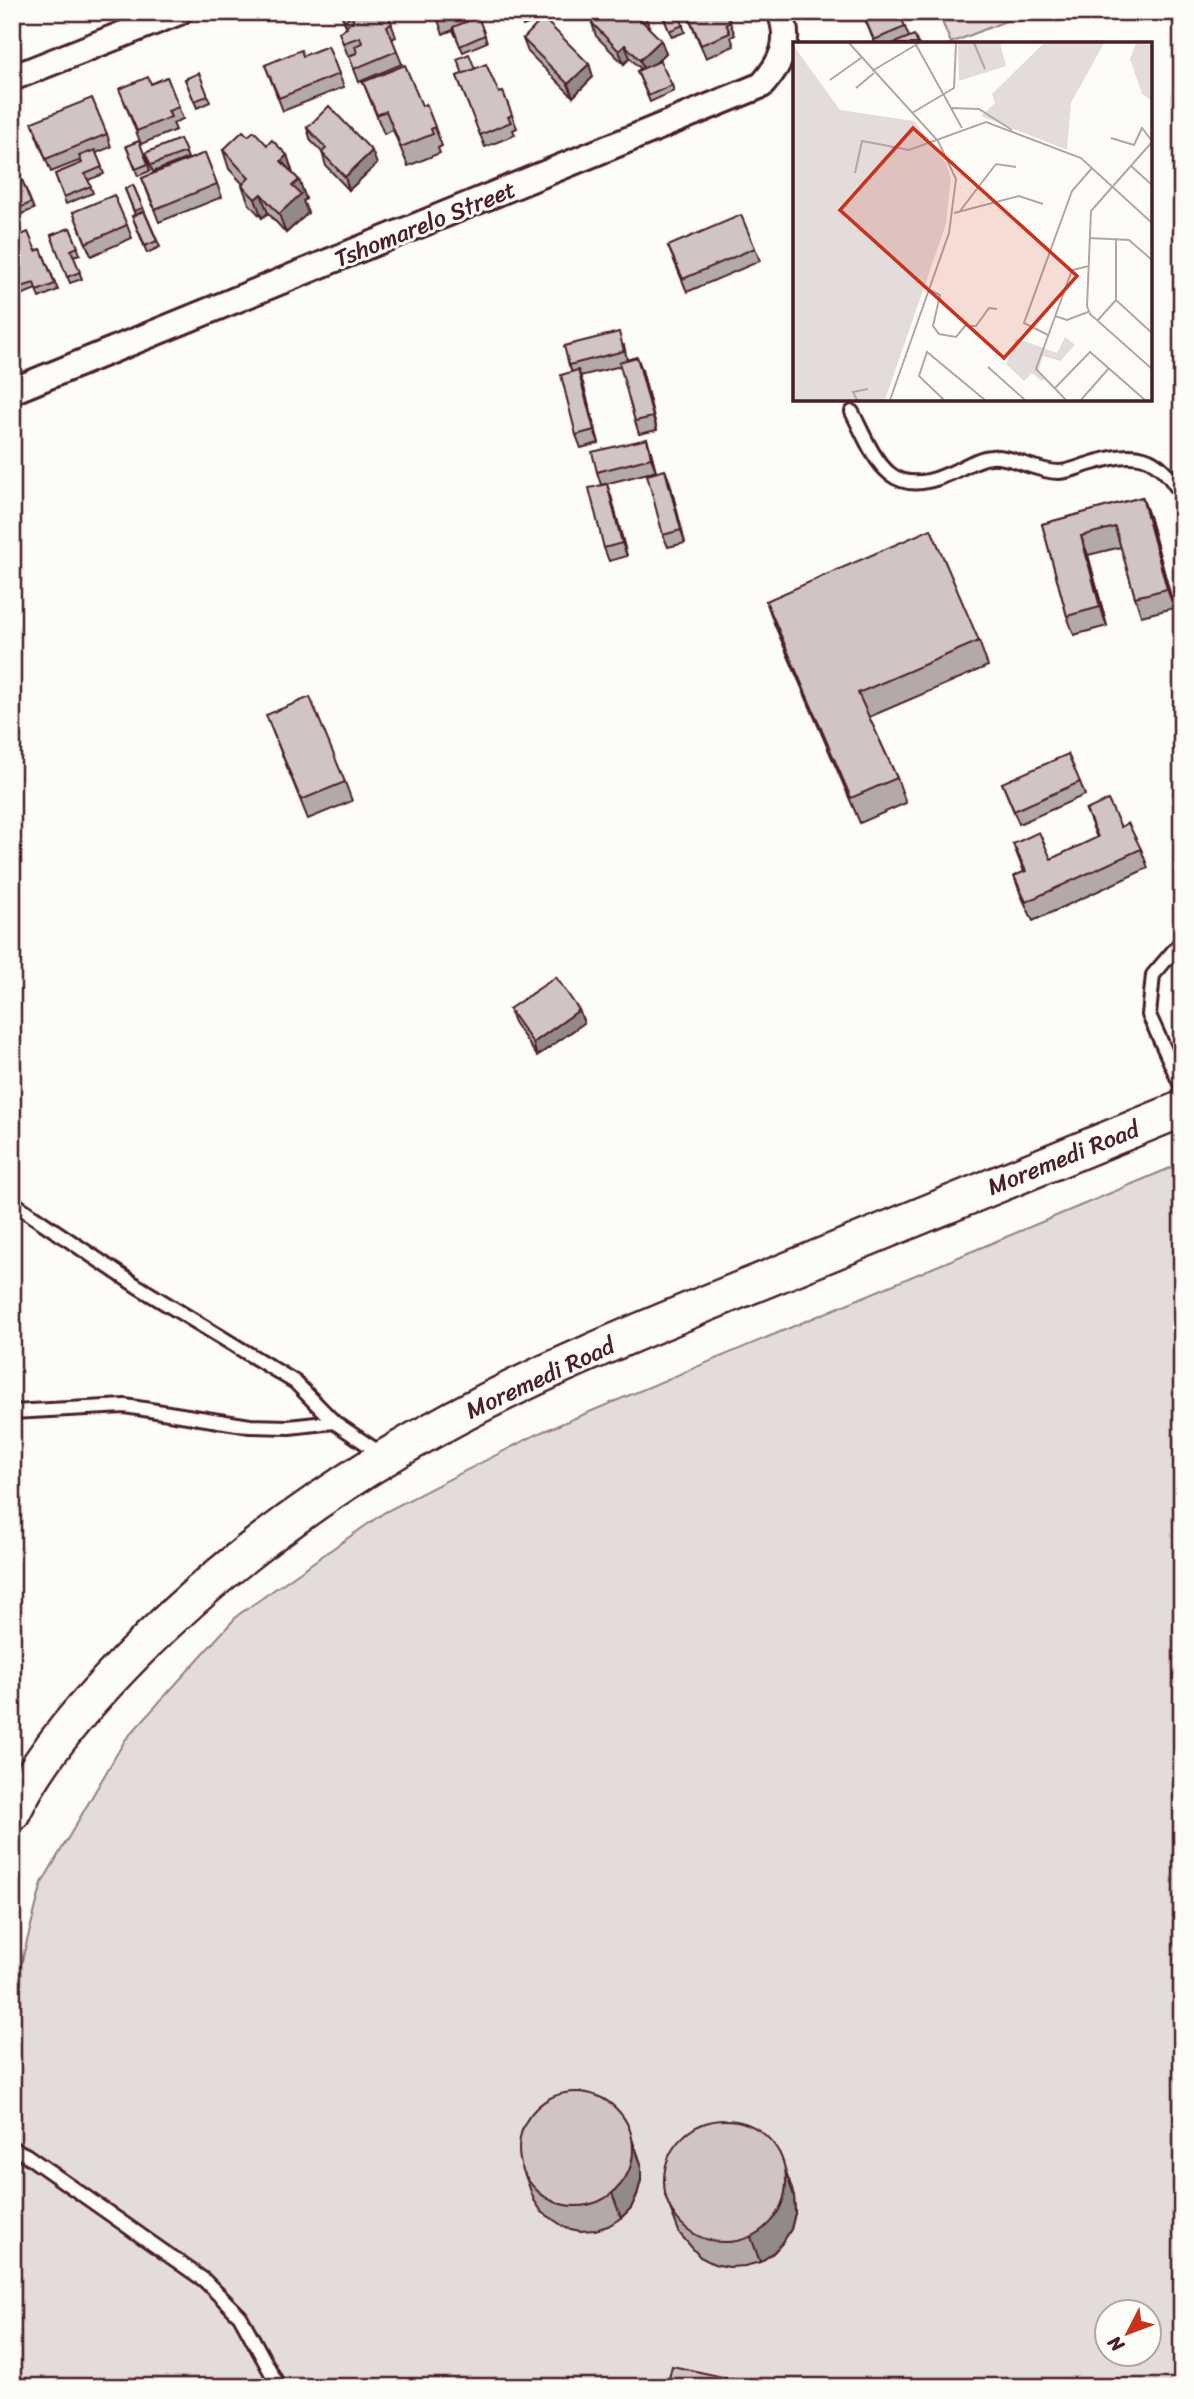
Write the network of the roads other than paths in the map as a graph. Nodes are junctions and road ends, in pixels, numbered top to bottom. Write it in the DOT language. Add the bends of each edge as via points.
graph roads {
  1 [pos="179,12"];
  2 [pos="780,12"];
  3 [pos="12,78"];
  4 [pos="12,391"];
  5 [pos="852,412"];
  6 [pos="1182,496"];
  7 [pos="1182,941"];
  8 [pos="1182,1088"];
  9 [pos="1182,1109"];
  10 [pos="12,1202"];
  11 [pos="12,1412"];
  12 [pos="334,1422"];
  13 [pos="386,1457"];
  14 [pos="12,1814"];
  15 [pos="12,2148"];
  16 [pos="279,2387"];
  1 -- 3 [label="street"];
  2 -- 4 [label="street, Tshomarelo Street" via="786,28 784,48 778,67 762,85"];
  5 -- 6 [label="lane" via="880,467 903,482 929,483 989,457 1062,472 1116,456 1145,457 1170,474"];
  7 -- 8 [label="lane" via="1153,975 1149,1015"];
  9 -- 13 [label="street, Moremedi Road" via="586,1354 476,1406"];
  10 -- 12 [label="lane" via="137,1286 295,1382"];
  11 -- 12 [label="lane" via="125,1406 250,1426"];
  12 -- 13 [label="lane"];
  13 -- 14 [label="street, Moremedi Road" via="223,1571 156,1631 98,1690 58,1740"];
  15 -- 16 [label="lane" via="204,2280 240,2316"];
}
